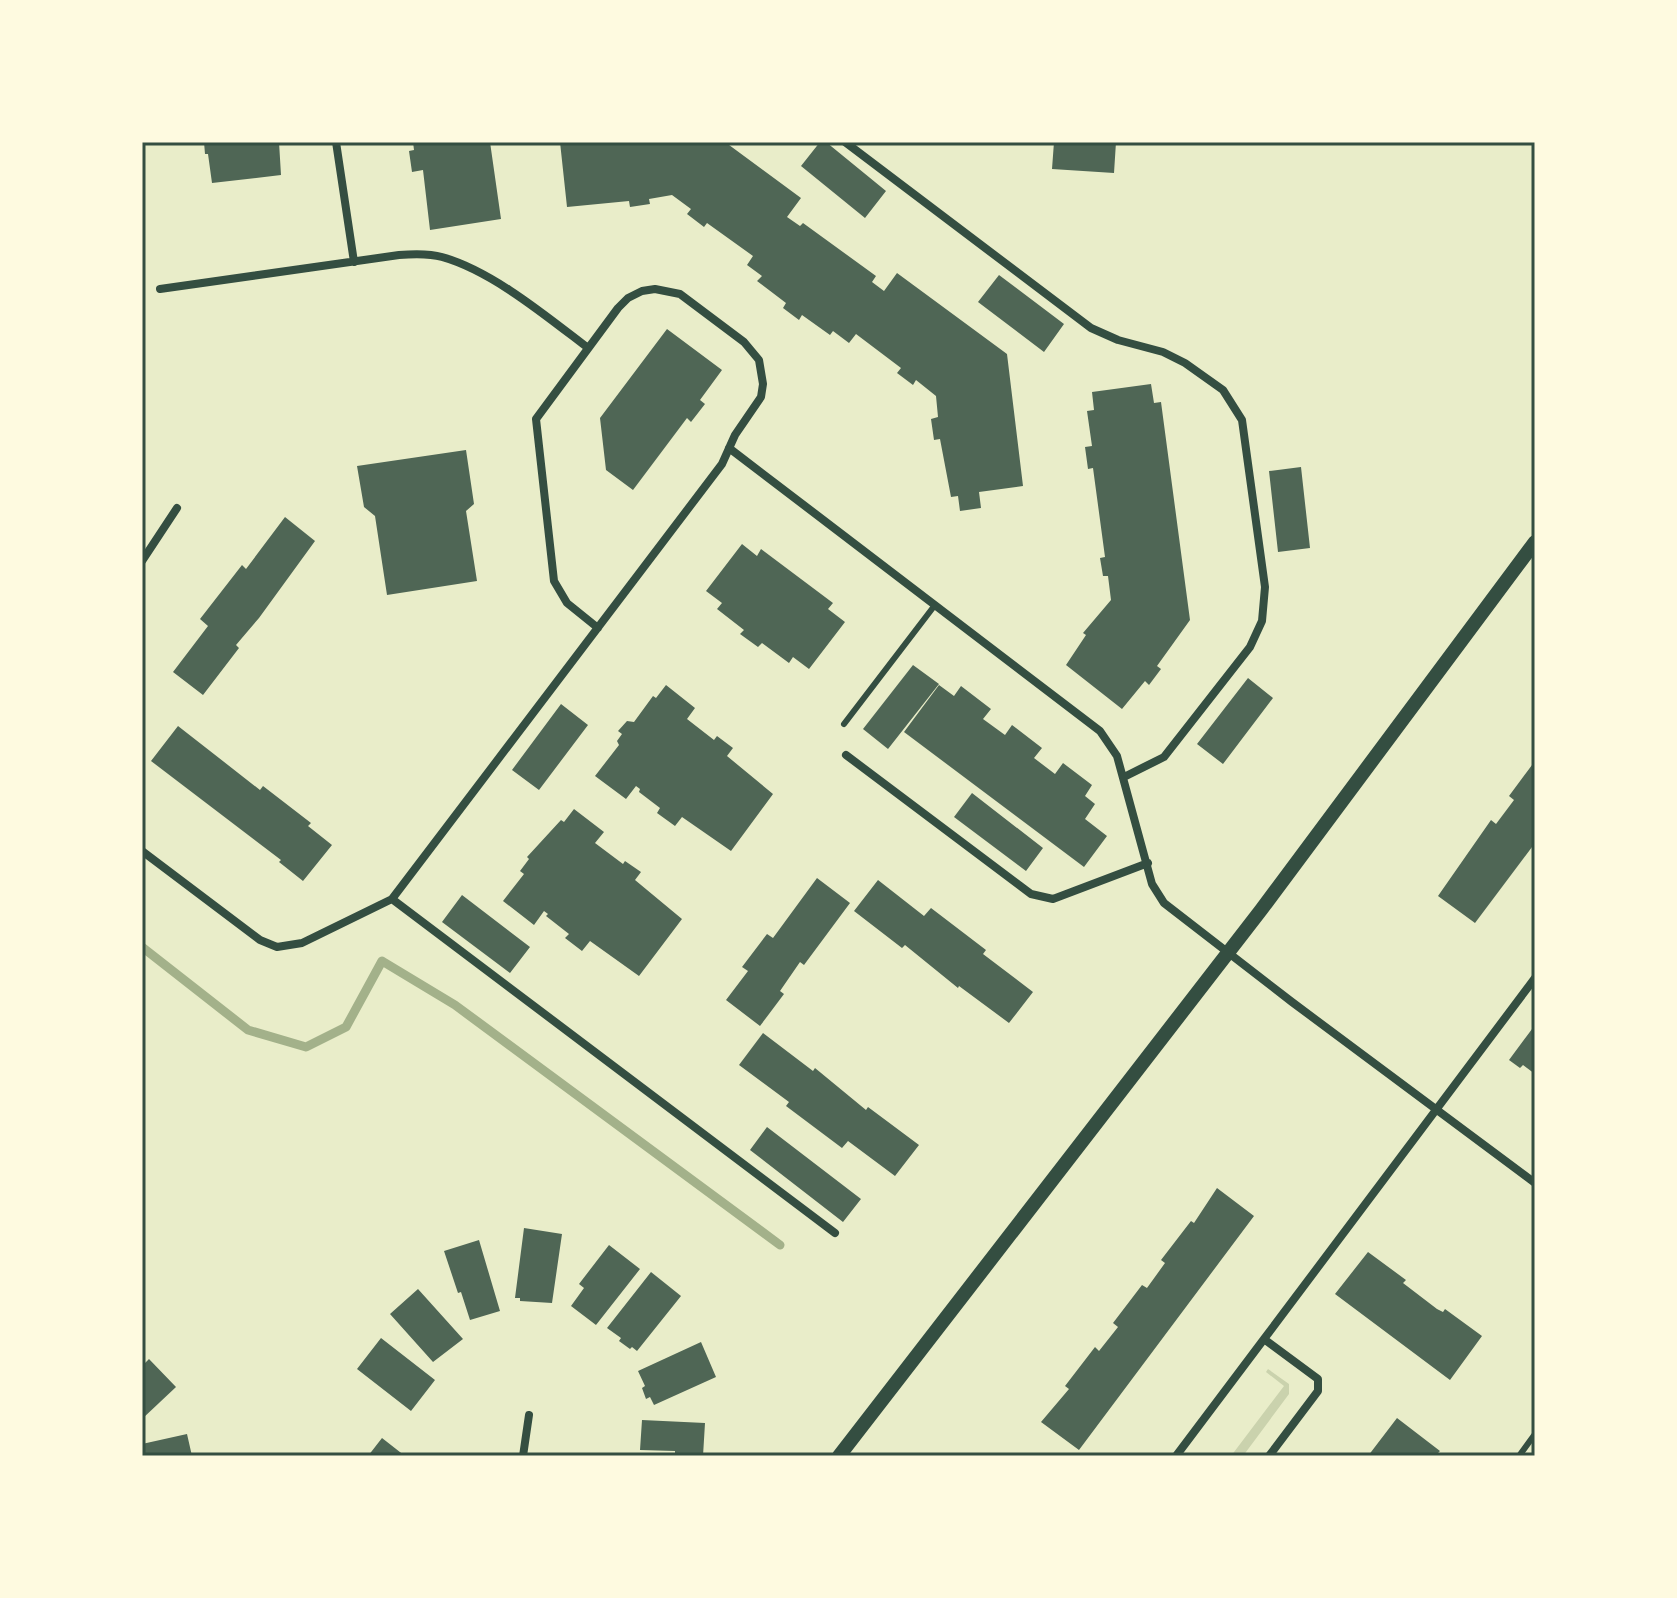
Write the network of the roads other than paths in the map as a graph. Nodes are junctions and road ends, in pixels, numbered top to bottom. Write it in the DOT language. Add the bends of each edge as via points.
graph roads {
  1 [pos="336,142"];
  2 [pos="845,142"];
  3 [pos="354,262"];
  4 [pos="160,289"];
  5 [pos="588,348"];
  6 [pos="729,448"];
  7 [pos="177,508"];
  8 [pos="1535,542"];
  9 [pos="142,561"];
  10 [pos="935,605"];
  11 [pos="598,628"];
  12 [pos="844,724"];
  13 [pos="846,755"];
  14 [pos="1124,777"];
  15 [pos="142,851"];
  16 [pos="1148,863"];
  17 [pos="392,899"];
  18 [pos="1228,953"];
  19 [pos="1535,978"];
  20 [pos="1436,1108"];
  21 [pos="1535,1183"];
  22 [pos="835,1233"];
  23 [pos="1264,1339"];
  24 [pos="529,1415"];
  25 [pos="1535,1434"];
  26 [pos="523,1456"];
  27 [pos="839,1456"];
  28 [pos="1176,1456"];
  29 [pos="1269,1456"];
  30 [pos="1519,1456"];
  1 -- 3 [label="street"];
  2 -- 14 [label="street" via="1091,328 1185,363 1223,390 1242,420 1265,587 1262,621 1250,647 1164,757"];
  3 -- 4 [label="street"];
  3 -- 5 [label="street" via="413,254 444,257 506,288"];
  5 -- 6 [label="street" via="618,308 635,295 655,289 680,294 744,342 759,360 761,397"];
  5 -- 11 [label="street" via="539,412 535,426 554,581 567,603"];
  6 -- 10 [label="street"];
  6 -- 11 [label="street"];
  7 -- 9 [label="street"];
  8 -- 18 [label="street"];
  10 -- 12 [label="lane"];
  10 -- 14 [label="street" via="1100,731"];
  11 -- 17 [label="street"];
  13 -- 16 [label="street" via="1031,894 1053,899"];
  14 -- 16 [label="street"];
  15 -- 17 [label="street" via="260,940 277,947 302,943"];
  16 -- 18 [label="street" via="1152,884 1164,903"];
  17 -- 22 [label="street"];
  18 -- 20 [label="street"];
  18 -- 27 [label="street"];
  19 -- 20 [label="street"];
  20 -- 21 [label="street"];
  20 -- 23 [label="street"];
  23 -- 28 [label="street"];
  23 -- 29 [label="street" via="1318,1379 1319,1386"];
  24 -- 26 [label="street"];
  25 -- 30 [label="lane"];
}
